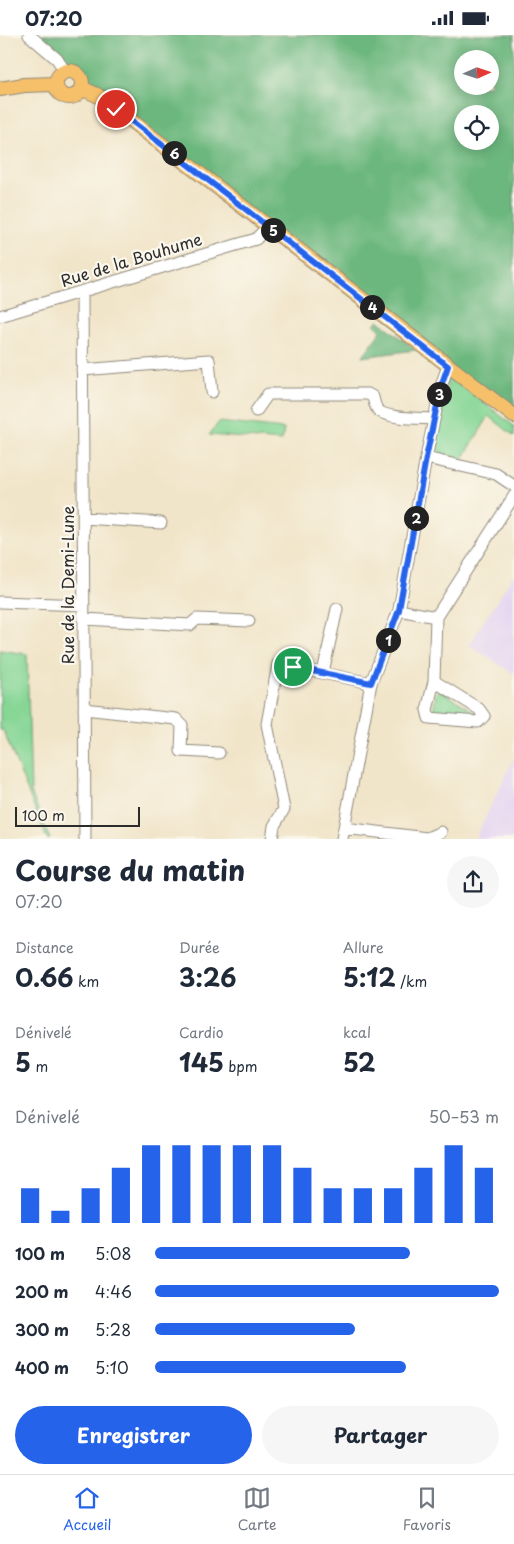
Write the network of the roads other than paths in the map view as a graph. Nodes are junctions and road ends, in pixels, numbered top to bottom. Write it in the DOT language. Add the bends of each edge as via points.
graph roads {
  1 [pos="29,35"];
  2 [pos="65,71"];
  3 [pos="55,84"];
  4 [pos="0,89"];
  5 [pos="82,89"];
  6 [pos="268,226"];
  7 [pos="82,291"];
  8 [pos="0,316"];
  9 [pos="448,366"];
  10 [pos="82,370"];
  11 [pos="212,392"];
  12 [pos="256,411"];
  13 [pos="514,416"];
  14 [pos="434,419"];
  15 [pos="426,458"];
  16 [pos="514,486"];
  17 [pos="514,496"];
  18 [pos="83,518"];
  19 [pos="161,523"];
  20 [pos="0,602"];
  21 [pos="84,605"];
  22 [pos="337,609"];
  23 [pos="399,610"];
  24 [pos="436,617"];
  25 [pos="84,619"];
  26 [pos="249,621"];
  27 [pos="323,672"];
  28 [pos="434,681"];
  29 [pos="371,683"];
  30 [pos="84,709"];
  31 [pos="219,753"];
  32 [pos="441,832"];
  33 [pos="343,834"];
  34 [pos="85,839"];
  35 [pos="272,839"];
  1 -- 2 [label="street" via="57,59"];
  2 -- 3 [label="main road"];
  2 -- 5 [label="main road" via="78,75"];
  3 -- 4 [label="main road"];
  3 -- 5 [label="main road" via="61,95 68,97"];
  5 -- 6 [label="main road" via="97,95"];
  6 -- 7 [label="street, Rue de la Bouhume" via="256,239"];
  6 -- 9 [label="main road"];
  7 -- 8 [label="street, Rue de la Bouhume"];
  7 -- 10 [label="street, Rue de la Demi-Lune"];
  9 -- 13 [label="main road"];
  9 -- 14 [label="street"];
  10 -- 11 [label="street" via="209,360"];
  10 -- 18 [label="street, Rue de la Demi-Lune"];
  12 -- 14 [label="street" via="268,394 368,394 373,397 375,407 387,415"];
  14 -- 15 [label="street"];
  15 -- 16 [label="street" via="496,475"];
  15 -- 23 [label="street"];
  17 -- 24 [label="street"];
  18 -- 19 [label="street"];
  18 -- 21 [label="street, Rue de la Demi-Lune"];
  20 -- 21 [label="street"];
  21 -- 25 [label="street, Rue de la Demi-Lune"];
  22 -- 27 [label="street"];
  23 -- 24 [label="street"];
  23 -- 29 [label="street"];
  24 -- 28 [label="street"];
  25 -- 26 [label="street" via="190,625 197,619"];
  25 -- 30 [label="street, Rue de la Demi-Lune"];
  27 -- 29 [label="street"];
  27 -- 35 [label="street" via="278,664 267,724 284,809 274,826"];
  28 -- 28 [label="street" via="427,711 429,718 478,722 484,716 479,709"];
  29 -- 33 [label="street"];
  30 -- 31 [label="street" via="176,719 182,725 181,751"];
  30 -- 34 [label="street, Rue de la Demi-Lune"];
  32 -- 33 [label="street" via="427,838"];
}
